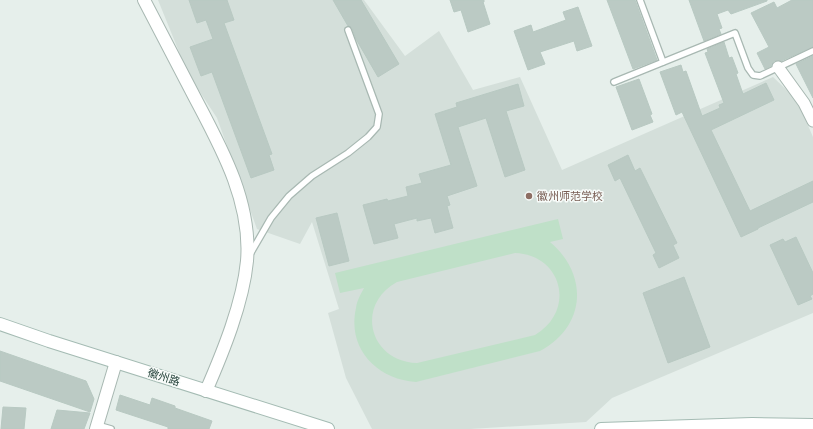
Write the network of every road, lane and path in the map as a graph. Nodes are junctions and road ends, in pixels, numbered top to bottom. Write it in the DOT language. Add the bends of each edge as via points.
graph roads {
  1 [pos="144,0"];
  2 [pos="640,0"];
  3 [pos="348,30"];
  4 [pos="813,51"];
  5 [pos="663,62"];
  6 [pos="778,67"];
  7 [pos="614,82"];
  8 [pos="813,121"];
  9 [pos="247,260"];
  10 [pos="0,324"];
  11 [pos="116,362"];
  12 [pos="206,391"];
  13 [pos="813,425"];
  14 [pos="96,427"];
  15 [pos="111,429"];
  16 [pos="328,429"];
  17 [pos="601,429"];
  1 -- 9 [label="main road" via="228,164 244,215"];
  2 -- 5 [label="lane"];
  3 -- 9 [label="lane" via="379,114 377,127 348,153 312,176 289,196 272,218"];
  4 -- 6 [label="lane"];
  5 -- 6 [label="lane" via="735,33 753,75 760,76"];
  5 -- 7 [label="lane"];
  6 -- 8 [label="street" via="804,103"];
  9 -- 12 [label="main road" via="242,290 228,337"];
  10 -- 11 [label="main road, 徽州路"];
  11 -- 12 [label="main road, 徽州路"];
  11 -- 14 [label="main road"];
  12 -- 16 [label="main road, 徽州路"];
  13 -- 17 [label="main road" via="752,424"];
  14 -- 15 [label="lane"];
}
